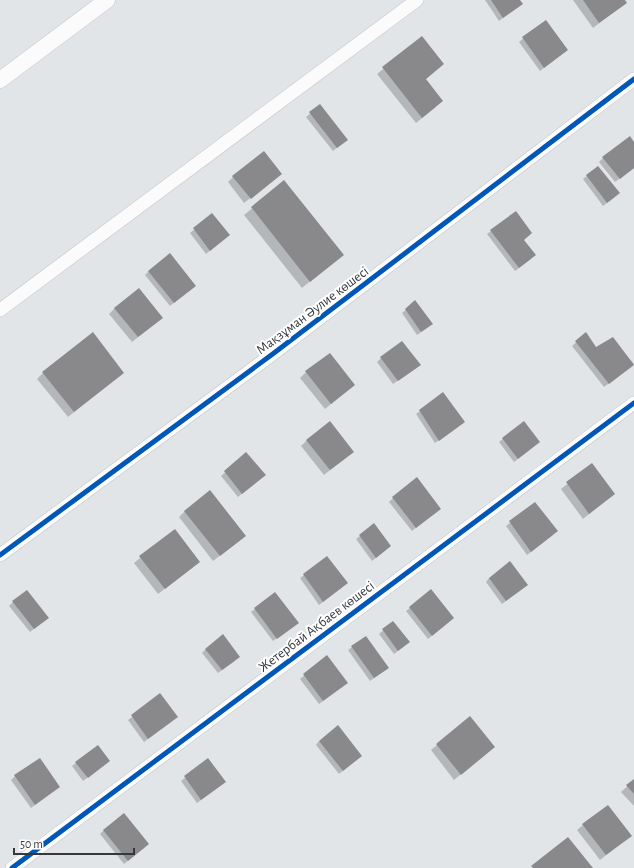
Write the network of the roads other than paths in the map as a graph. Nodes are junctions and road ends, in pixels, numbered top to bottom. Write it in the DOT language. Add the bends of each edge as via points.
graph roads {
  1 [pos="108,0"];
  2 [pos="418,0"];
  3 [pos="634,79"];
  4 [pos="0,80"];
  5 [pos="0,310"];
  6 [pos="634,404"];
  7 [pos="0,554"];
  8 [pos="12,868"];
  1 -- 4 [label="street"];
  2 -- 5 [label="street"];
  3 -- 7 [label="street, Мақзұман Әулие көшесі" via="281,349"];
  6 -- 8 [label="street, Жетербай Ақбаев көшесі"];
}
